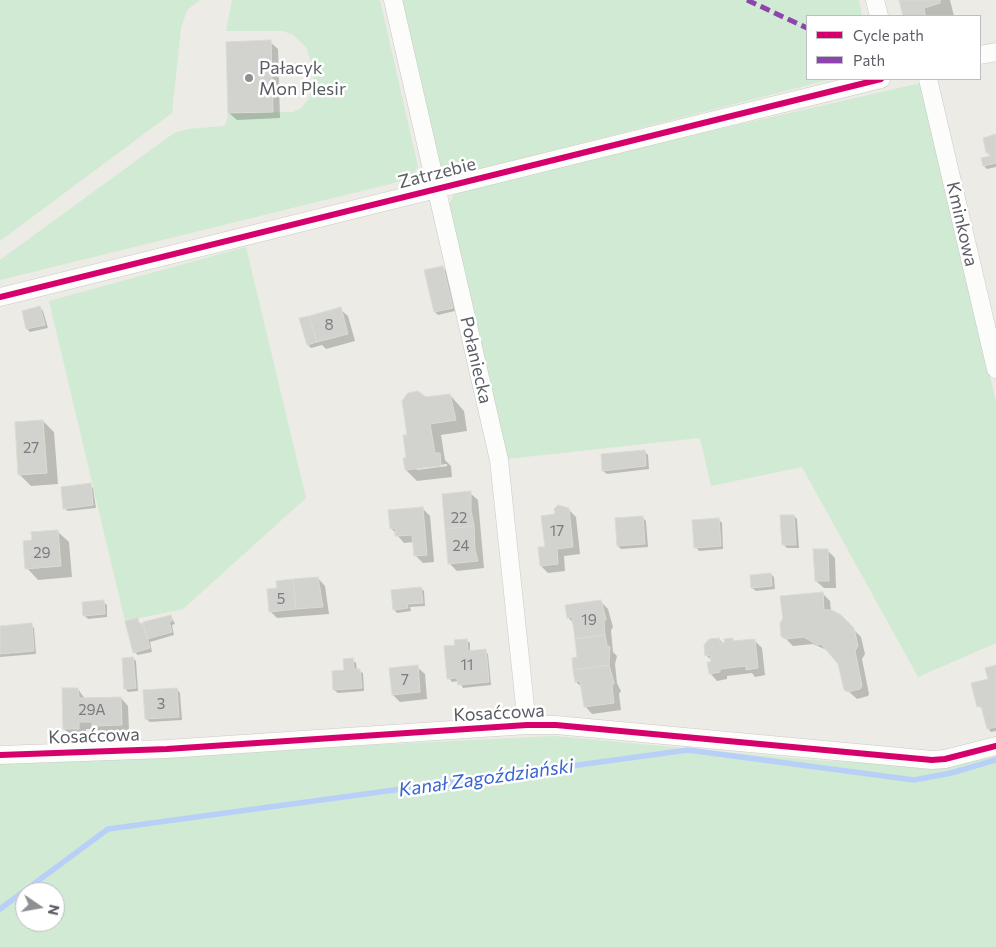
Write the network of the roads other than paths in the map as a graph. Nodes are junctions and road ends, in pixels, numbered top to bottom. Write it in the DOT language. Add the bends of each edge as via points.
graph roads {
  1 [pos="393,0"];
  2 [pos="875,0"];
  3 [pos="879,15"];
  4 [pos="996,52"];
  5 [pos="981,55"];
  6 [pos="877,80"];
  7 [pos="928,80"];
  8 [pos="435,189"];
  9 [pos="0,298"];
  10 [pos="996,369"];
  11 [pos="527,725"];
  12 [pos="996,746"];
  13 [pos="0,755"];
  1 -- 8 [label="street, Połaniecka"];
  2 -- 3 [label="street"];
  4 -- 5 [label="street"];
  6 -- 8 [label="street, Zatrzebie"];
  7 -- 10 [label="street, Kminkowa"];
  8 -- 9 [label="street, Zatrzebie"];
  8 -- 11 [label="street, Połaniecka" via="499,460"];
  11 -- 12 [label="street, Kosaćcowa" via="932,760"];
  11 -- 13 [label="street, Kosaćcowa" via="167,749"];
}
